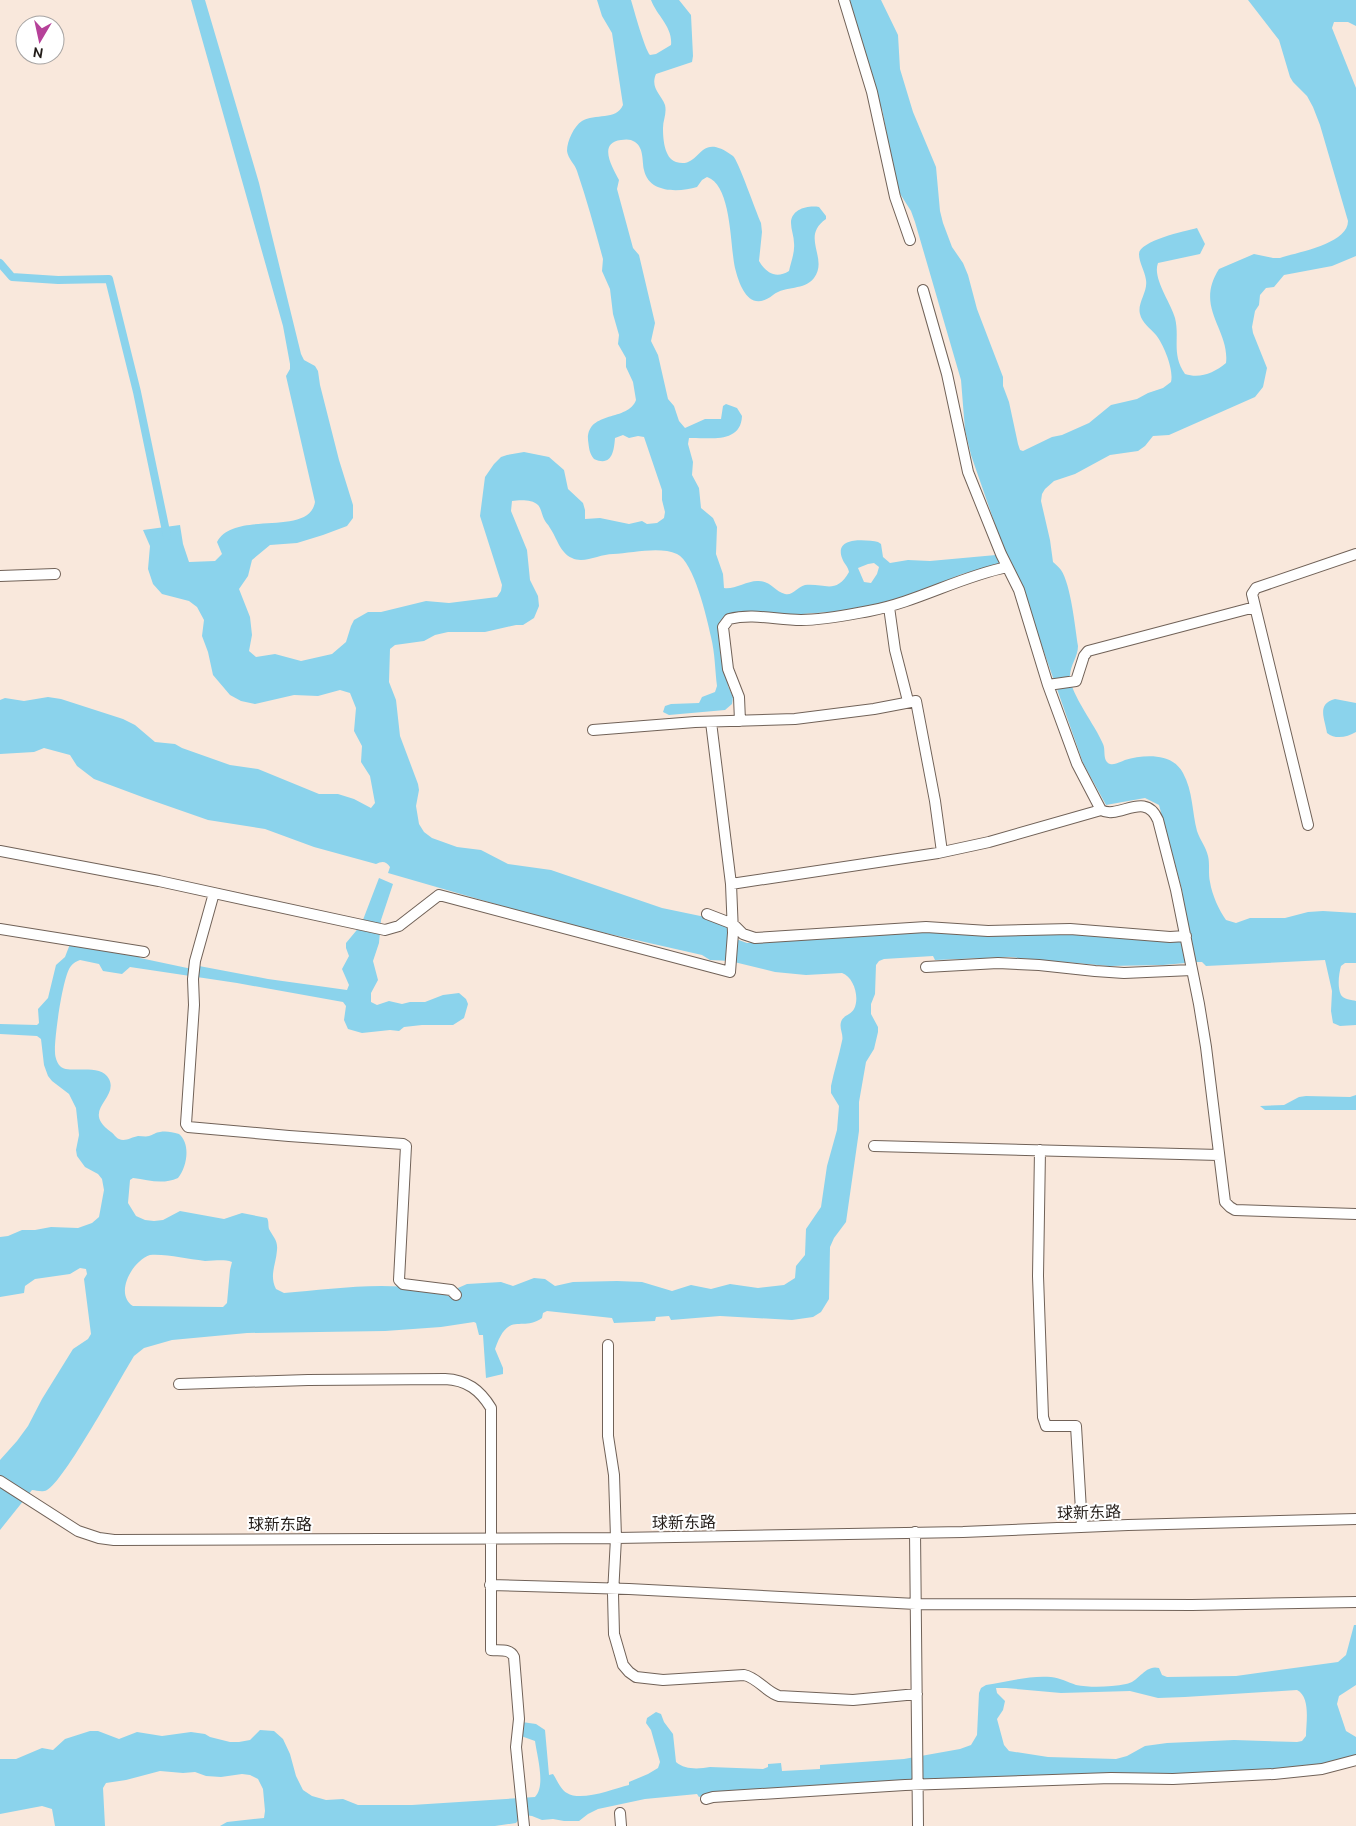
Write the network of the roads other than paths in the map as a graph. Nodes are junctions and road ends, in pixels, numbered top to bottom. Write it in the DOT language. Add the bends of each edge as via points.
graph roads {
  1 [pos="844,0"];
  2 [pos="910,240"];
  3 [pos="923,290"];
  4 [pos="1356,554"];
  5 [pos="1007,567"];
  6 [pos="56,574"];
  7 [pos="0,576"];
  8 [pos="889,607"];
  9 [pos="1255,607"];
  10 [pos="1050,685"];
  11 [pos="908,702"];
  12 [pos="740,721"];
  13 [pos="711,722"];
  14 [pos="593,730"];
  15 [pos="1101,810"];
  16 [pos="1308,825"];
  17 [pos="0,851"];
  18 [pos="942,852"];
  19 [pos="731,884"];
  20 [pos="214,893"];
  21 [pos="707,914"];
  22 [pos="0,929"];
  23 [pos="733,929"];
  24 [pos="1186,938"];
  25 [pos="144,952"];
  26 [pos="926,967"];
  27 [pos="1192,969"];
  28 [pos="874,1146"];
  29 [pos="1040,1150"];
  30 [pos="1219,1155"];
  31 [pos="1356,1214"];
  32 [pos="456,1295"];
  33 [pos="608,1345"];
  34 [pos="179,1384"];
  35 [pos="0,1481"];
  36 [pos="1356,1519"];
  37 [pos="1082,1527"];
  38 [pos="915,1532"];
  39 [pos="616,1538"];
  40 [pos="490,1539"];
  41 [pos="490,1585"];
  42 [pos="614,1588"];
  43 [pos="1356,1602"];
  44 [pos="916,1604"];
  45 [pos="917,1694"];
  46 [pos="1356,1760"];
  47 [pos="918,1784"];
  48 [pos="706,1800"];
  49 [pos="620,1813"];
  50 [pos="524,1822"];
  51 [pos="621,1826"];
  52 [pos="918,1826"];
  1 -- 2 [label="street" via="872,92 895,198"];
  3 -- 5 [label="street" via="947,374 968,472"];
  4 -- 9 [label="street" via="1256,588 1252,594"];
  5 -- 8 [label="street" via="960,580"];
  5 -- 10 [label="street" via="1019,590"];
  6 -- 7 [label="street"];
  8 -- 11 [label="street" via="895,650"];
  8 -- 12 [label="street" via="812,619 752,617 727,620 723,627 728,669 738,697"];
  9 -- 10 [label="street" via="1088,651 1076,681"];
  9 -- 16 [label="street"];
  10 -- 15 [label="street" via="1077,764"];
  11 -- 12 [label="street" via="834,714"];
  11 -- 18 [label="street" via="916,700 936,801"];
  12 -- 13 [label="street"];
  13 -- 14 [label="street"];
  13 -- 19 [label="street"];
  15 -- 18 [label="street"];
  15 -- 24 [label="street" via="1107,812 1142,806 1155,814"];
  17 -- 20 [label="street"];
  18 -- 19 [label="street"];
  19 -- 23 [label="street"];
  20 -- 23 [label="street" via="379,929 399,926 438,895 730,972"];
  20 -- 32 [label="street" via="195,961 186,1124 188,1127 271,1135 403,1144 406,1146 399,1280 403,1284 451,1290"];
  21 -- 23 [label="street"];
  22 -- 25 [label="street"];
  23 -- 24 [label="street" via="755,938 926,927 988,931 1061,929"];
  24 -- 27 [label="street"];
  26 -- 27 [label="street" via="998,963 1124,973"];
  27 -- 30 [label="street" via="1206,1047"];
  28 -- 29 [label="street"];
  29 -- 30 [label="street"];
  29 -- 37 [label="street" via="1038,1276 1042,1417 1046,1426 1076,1426"];
  30 -- 31 [label="street" via="1224,1199 1232,1209"];
  33 -- 39 [label="street" via="608,1436 614,1475"];
  34 -- 40 [label="street" via="445,1379 471,1386 482,1394 491,1408"];
  35 -- 40 [label="street, 球新东路" via="78,1531 114,1540"];
  36 -- 37 [label="street, 球新东路"];
  37 -- 38 [label="street, 球新东路"];
  38 -- 39 [label="street, 球新东路"];
  38 -- 44 [label="street"];
  39 -- 40 [label="street, 球新东路"];
  39 -- 42 [label="street"];
  40 -- 41 [label="street"];
  41 -- 42 [label="street"];
  41 -- 50 [label="street" via="490,1650 508,1651 514,1657 519,1719 516,1747"];
  42 -- 44 [label="street"];
  42 -- 45 [label="street" via="616,1642 623,1664 636,1677 663,1680 744,1675 780,1696 853,1700"];
  43 -- 44 [label="street"];
  44 -- 45 [label="street"];
  45 -- 47 [label="street"];
  46 -- 47 [label="street" via="1322,1769 1173,1780 1111,1778"];
  47 -- 48 [label="street"];
  47 -- 52 [label="street"];
  49 -- 51 [label="street"];
}
